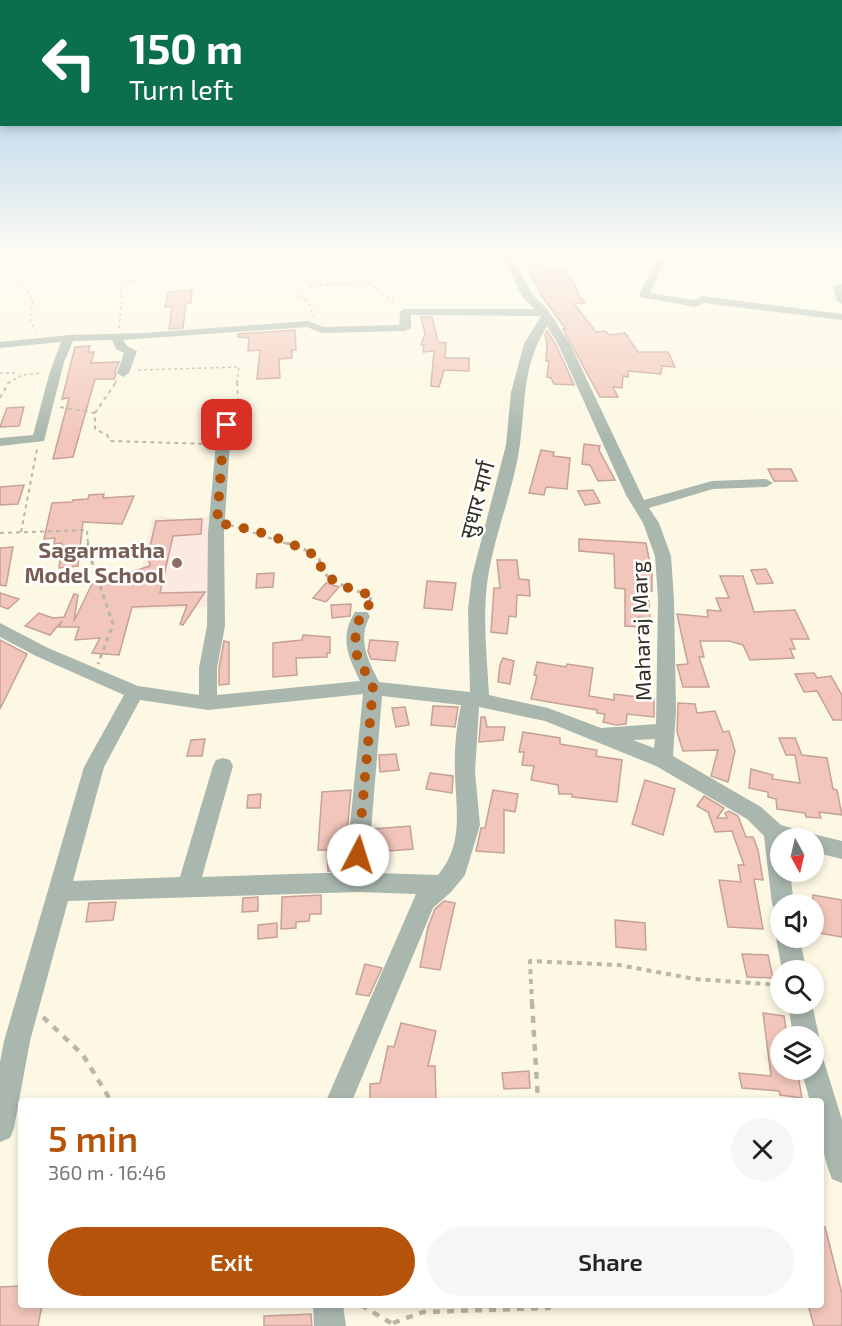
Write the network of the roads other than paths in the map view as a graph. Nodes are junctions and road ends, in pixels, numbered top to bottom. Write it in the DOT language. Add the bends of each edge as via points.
graph roads {
  1 [pos="405,317"];
  2 [pos="544,317"];
  3 [pos="548,317"];
  4 [pos="117,336"];
  5 [pos="69,338"];
  6 [pos="0,345"];
  7 [pos="123,373"];
  8 [pos="232,407"];
  9 [pos="0,442"];
  10 [pos="766,483"];
  11 [pos="639,506"];
  12 [pos="361,616"];
  13 [pos="0,629"];
  14 [pos="373,688"];
  15 [pos="135,692"];
  16 [pos="476,699"];
  17 [pos="208,703"];
  18 [pos="666,731"];
  19 [pos="597,734"];
  20 [pos="663,760"];
  21 [pos="223,766"];
  22 [pos="770,828"];
  23 [pos="824,846"];
  24 [pos="842,850"];
  25 [pos="369,882"];
  26 [pos="443,885"];
  27 [pos="188,887"];
  28 [pos="59,891"];
  29 [pos="817,1080"];
  30 [pos="340,1098"];
  31 [pos="822,1098"];
  32 [pos="824,1104"];
  33 [pos="0,1128"];
  34 [pos="842,1169"];
  35 [pos="328,1308"];
  36 [pos="330,1326"];
  1 -- 4 [label="street" via="405,328 322,330 308,324"];
  2 -- 16 [label="street, सुधार मार्ग" via="530,344 517,392 513,445 480,576"];
  3 -- 11 [label="street, Maharaj Marg" via="588,392"];
  4 -- 5 [label="street"];
  4 -- 7 [label="street" via="123,350 131,351"];
  5 -- 6 [label="street"];
  5 -- 9 [label="street" via="55,372 39,438"];
  8 -- 17 [label="street" via="223,444 216,626 208,669"];
  10 -- 11 [label="street" via="712,485"];
  11 -- 18 [label="street, Maharaj Marg" via="651,523 663,556"];
  12 -- 14 [label="street" via="356,625 355,651"];
  13 -- 15 [label="street" via="42,652"];
  14 -- 16 [label="street"];
  14 -- 17 [label="street"];
  14 -- 25 [label="street" via="358,855"];
  15 -- 17 [label="street"];
  15 -- 28 [label="street" via="94,767"];
  16 -- 19 [label="street" via="548,715"];
  16 -- 26 [label="street, सुधार मार्ग" via="467,720 469,825 457,868"];
  18 -- 19 [label="street"];
  18 -- 20 [label="street, Maharaj Marg"];
  19 -- 20 [label="street"];
  20 -- 22 [label="street" via="754,813"];
  21 -- 27 [label="street"];
  23 -- 24 [label="street"];
  25 -- 26 [label="street"];
  25 -- 27 [label="street"];
  26 -- 30 [label="street, सुधार मार्ग" via="424,901"];
  27 -- 28 [label="street"];
  28 -- 33 [label="street" via="18,1041"];
  29 -- 31 [label="street"];
  32 -- 34 [label="street"];
  35 -- 36 [label="street"];
}
